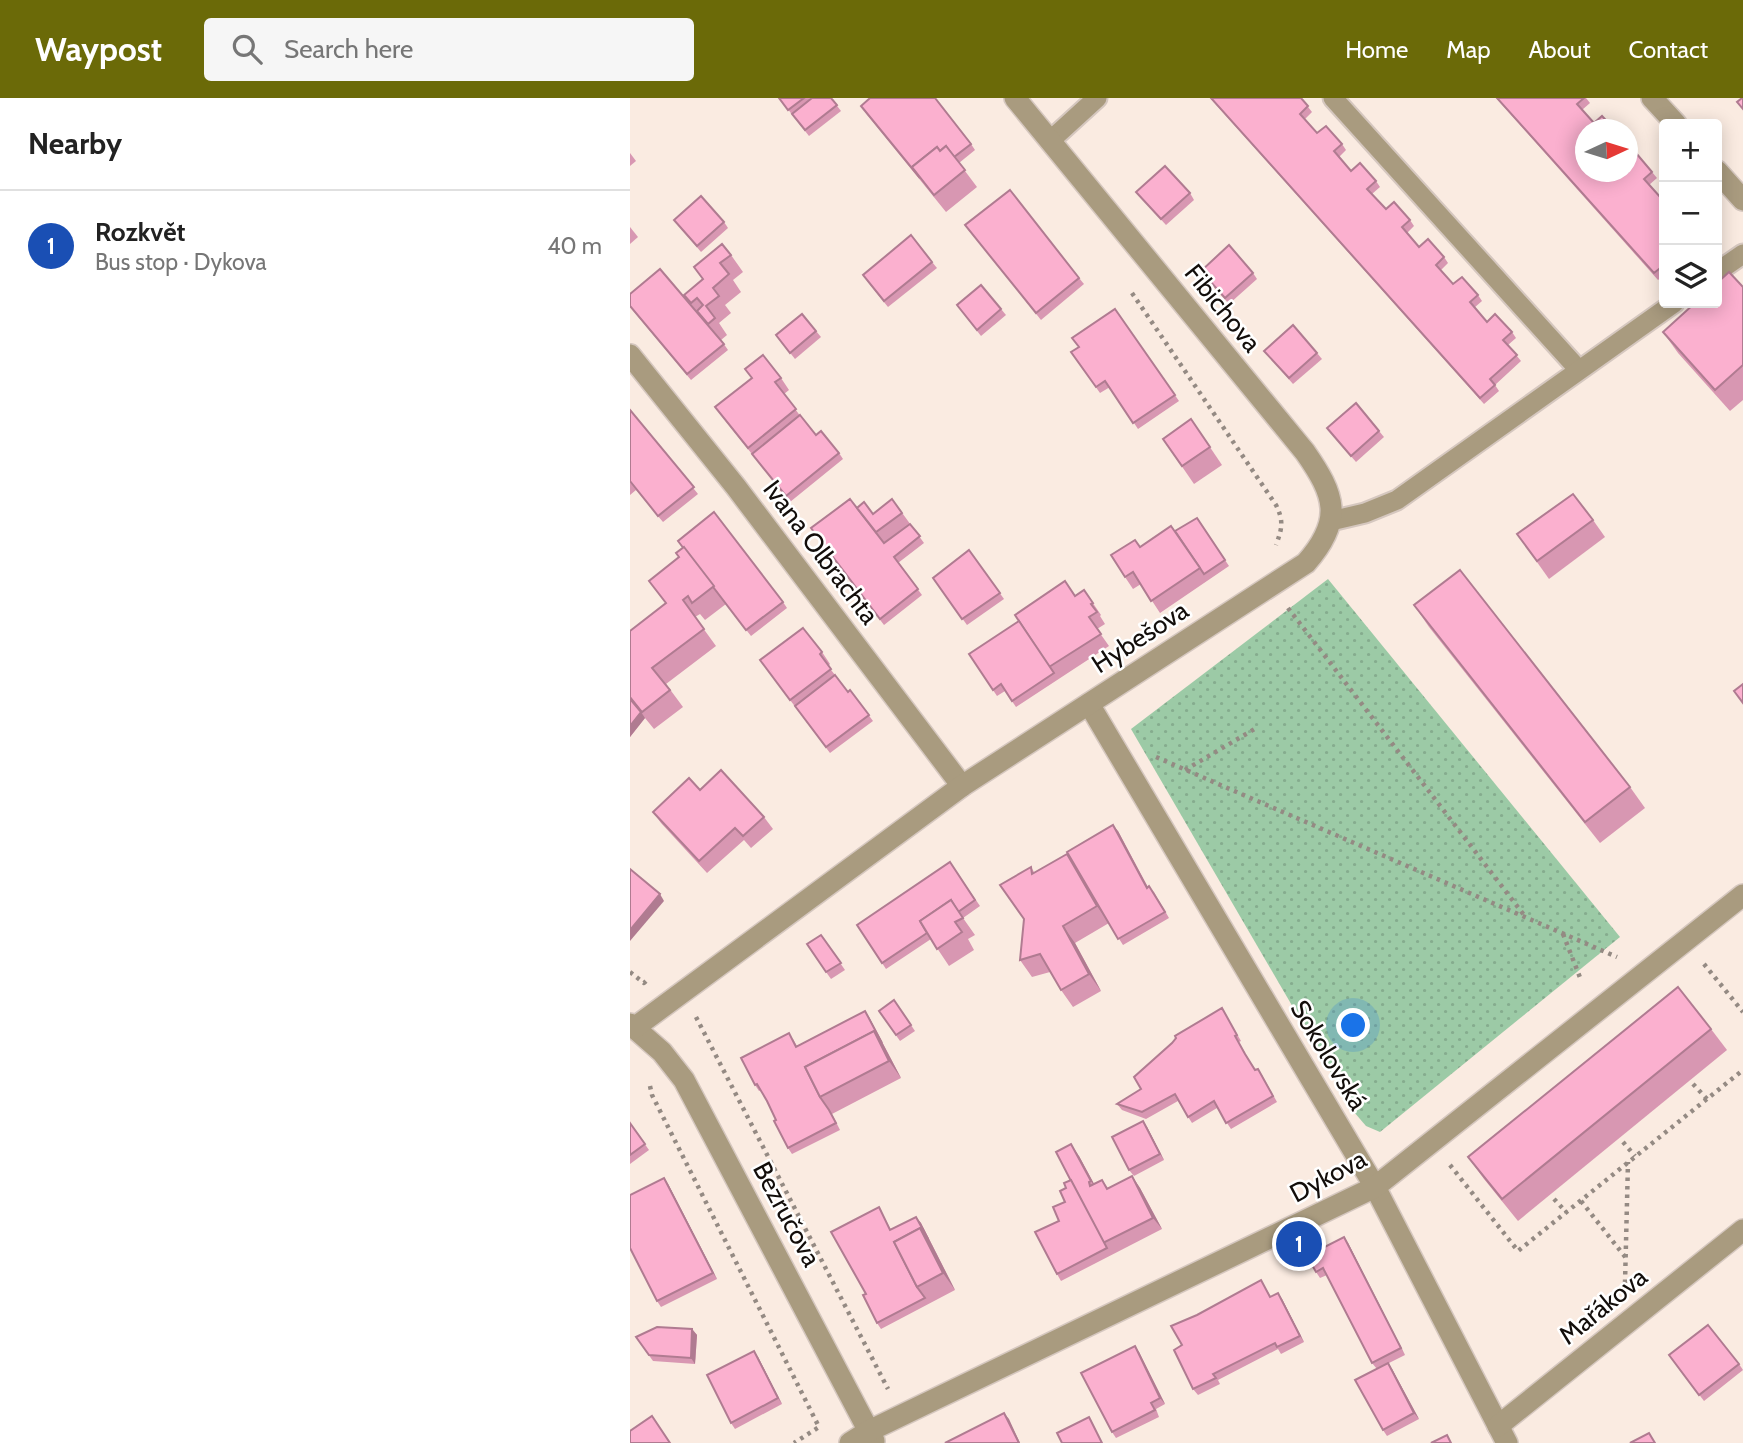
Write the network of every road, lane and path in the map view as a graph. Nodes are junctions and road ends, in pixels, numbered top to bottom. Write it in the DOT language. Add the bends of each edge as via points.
graph roads {
  1 [pos="1015,98"];
  2 [pos="1097,98"];
  3 [pos="1333,98"];
  4 [pos="1652,98"];
  5 [pos="1671,119"];
  6 [pos="1051,140"];
  7 [pos="1722,177"];
  8 [pos="1743,200"];
  9 [pos="1743,254"];
  10 [pos="1722,269"];
  11 [pos="1128,286"];
  12 [pos="1667,308"];
  13 [pos="630,355"];
  14 [pos="1578,370"];
  15 [pos="1331,521"];
  16 [pos="1273,553"];
  17 [pos="1282,600"];
  18 [pos="1089,704"];
  19 [pos="1258,727"];
  20 [pos="1150,755"];
  21 [pos="1185,771"];
  22 [pos="962,786"];
  23 [pos="1743,895"];
  24 [pos="1524,915"];
  25 [pos="1563,933"];
  26 [pos="1606,952"];
  27 [pos="1697,955"];
  28 [pos="630,972"];
  29 [pos="655,975"];
  30 [pos="1581,980"];
  31 [pos="682,992"];
  32 [pos="1743,1012"];
  33 [pos="632,1026"];
  34 [pos="1743,1070"];
  35 [pos="649,1084"];
  36 [pos="1693,1084"];
  37 [pos="1707,1099"];
  38 [pos="1623,1142"];
  39 [pos="1635,1156"];
  40 [pos="1445,1158"];
  41 [pos="1628,1162"];
  42 [pos="1374,1187"];
  43 [pos="1554,1199"];
  44 [pos="1581,1201"];
  45 [pos="1566,1212"];
  46 [pos="1743,1230"];
  47 [pos="1626,1258"];
  48 [pos="1625,1283"];
  49 [pos="902,1415"];
  50 [pos="1503,1435"];
  51 [pos="872,1437"];
  52 [pos="794,1443"];
  53 [pos="850,1443"];
  1 -- 6 [label="street, Fibichova"];
  2 -- 6 [label="lane"];
  3 -- 14 [label="lane"];
  4 -- 5 [label="street"];
  6 -- 15 [label="street, Fibichova" via="1305,452 1329,492"];
  7 -- 8 [label="street"];
  9 -- 10 [label="lane"];
  11 -- 16 [label="path" via="1276,505 1283,528"];
  12 -- 14 [label="lane"];
  13 -- 22 [label="street, Ivana Olbrachta"];
  14 -- 15 [label="lane" via="1398,499"];
  15 -- 18 [label="street, Hybešova" via="1321,546 1306,563"];
  17 -- 24 [label="path"];
  18 -- 22 [label="street, Hybešova"];
  18 -- 42 [label="street, Sokolovská"];
  19 -- 21 [label="path"];
  20 -- 21 [label="path"];
  21 -- 24 [label="path"];
  22 -- 31 [label="street, Hybešova"];
  23 -- 42 [label="street, Dykova"];
  24 -- 25 [label="path"];
  25 -- 26 [label="path"];
  25 -- 30 [label="path"];
  27 -- 32 [label="path"];
  28 -- 29 [label="path" via="644,983"];
  31 -- 33 [label="street, Hybešova"];
  31 -- 49 [label="path"];
  33 -- 51 [label="street, Bezručova" via="662,1052 684,1080"];
  34 -- 37 [label="path"];
  35 -- 52 [label="path" via="819,1427"];
  36 -- 37 [label="path"];
  37 -- 39 [label="path"];
  38 -- 39 [label="path"];
  39 -- 41 [label="path"];
  40 -- 45 [label="path" via="1518,1251"];
  41 -- 44 [label="path"];
  41 -- 47 [label="path"];
  42 -- 49 [label="street, Dykova"];
  42 -- 50 [label="street, Sokolovská"];
  43 -- 45 [label="path"];
  44 -- 45 [label="path"];
  44 -- 47 [label="path"];
  46 -- 50 [label="street, Mařákova"];
  47 -- 48 [label="path"];
  49 -- 51 [label="street, Dykova"];
  51 -- 53 [label="street, Dykova"];
}
